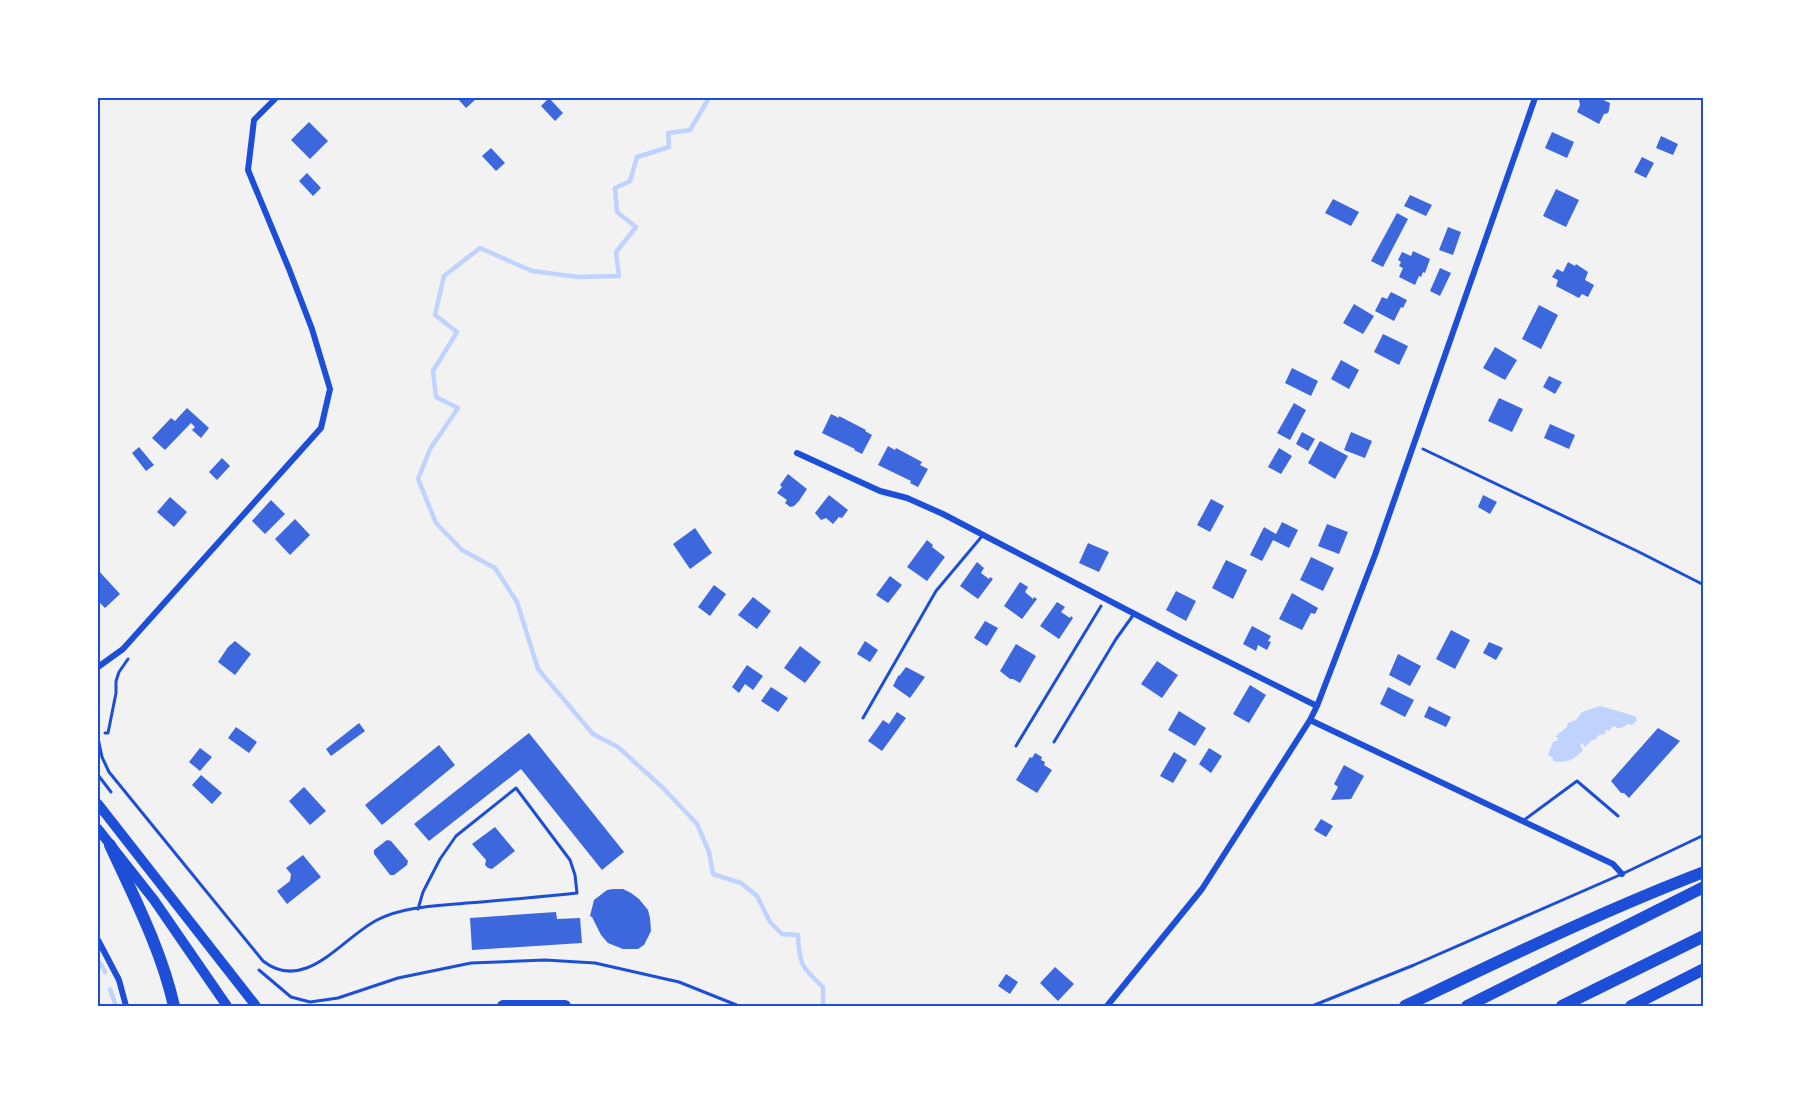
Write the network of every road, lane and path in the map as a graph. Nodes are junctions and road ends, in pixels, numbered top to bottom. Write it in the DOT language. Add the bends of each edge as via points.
graph roads {
  1 [pos="276,98"];
  2 [pos="1535,98"];
  3 [pos="1413,444"];
  4 [pos="797,453"];
  5 [pos="983,535"];
  6 [pos="1704,585"];
  7 [pos="1105,599"];
  8 [pos="1134,614"];
  9 [pos="132,652"];
  10 [pos="98,667"];
  11 [pos="1317,706"];
  12 [pos="863,718"];
  13 [pos="1310,720"];
  14 [pos="98,733"];
  15 [pos="98,738"];
  16 [pos="1054,742"];
  17 [pos="1016,746"];
  18 [pos="98,775"];
  19 [pos="113,793"];
  20 [pos="98,804"];
  21 [pos="1618,816"];
  22 [pos="1522,821"];
  23 [pos="98,829"];
  24 [pos="1704,835"];
  25 [pos="110,844"];
  26 [pos="1704,872"];
  27 [pos="1622,874"];
  28 [pos="1704,887"];
  29 [pos="418,909"];
  30 [pos="1704,936"];
  31 [pos="98,940"];
  32 [pos="256,968"];
  33 [pos="1704,969"];
  34 [pos="126,1006"];
  35 [pos="174,1006"];
  36 [pos="227,1006"];
  37 [pos="256,1006"];
  38 [pos="503,1006"];
  39 [pos="565,1006"];
  40 [pos="739,1006"];
  41 [pos="1107,1006"];
  42 [pos="1312,1006"];
  43 [pos="1405,1006"];
  44 [pos="1467,1006"];
  45 [pos="1562,1006"];
  46 [pos="1631,1006"];
  1 -- 10 [label="street" via="254,120 249,170 312,329 330,389 321,428 123,649"];
  2 -- 3 [label="street"];
  3 -- 6 [label="path"];
  3 -- 11 [label="street"];
  4 -- 5 [label="street" via="880,491 907,498"];
  5 -- 7 [label="street"];
  5 -- 12 [label="lane" via="936,591"];
  7 -- 8 [label="street"];
  7 -- 17 [label="path"];
  8 -- 11 [label="street"];
  8 -- 16 [label="lane"];
  9 -- 14 [label="path" via="119,672 108,733"];
  11 -- 13 [label="street"];
  13 -- 22 [label="street"];
  13 -- 41 [label="street" via="1202,889"];
  15 -- 29 [label="lane" via="109,772 270,967 288,971 308,969 376,920"];
  18 -- 19 [label="path"];
  20 -- 37 [label="main road"];
  21 -- 22 [label="lane" via="1577,781"];
  22 -- 27 [label="street" via="1613,864"];
  23 -- 25 [label="main road"];
  24 -- 27 [label="lane"];
  25 -- 35 [label="highway" via="164,968"];
  25 -- 36 [label="main road"];
  26 -- 43 [label="highway"];
  27 -- 42 [label="lane"];
  28 -- 44 [label="highway"];
  29 -- 29 [label="lane" via="440,859 456,836 516,788 570,860 575,875 577,894"];
  30 -- 45 [label="highway"];
  31 -- 34 [label="street" via="119,980"];
  32 -- 40 [label="path" via="291,998 310,1002 471,963 595,963 679,982"];
  33 -- 46 [label="highway"];
  38 -- 39 [label="highway"];
}
